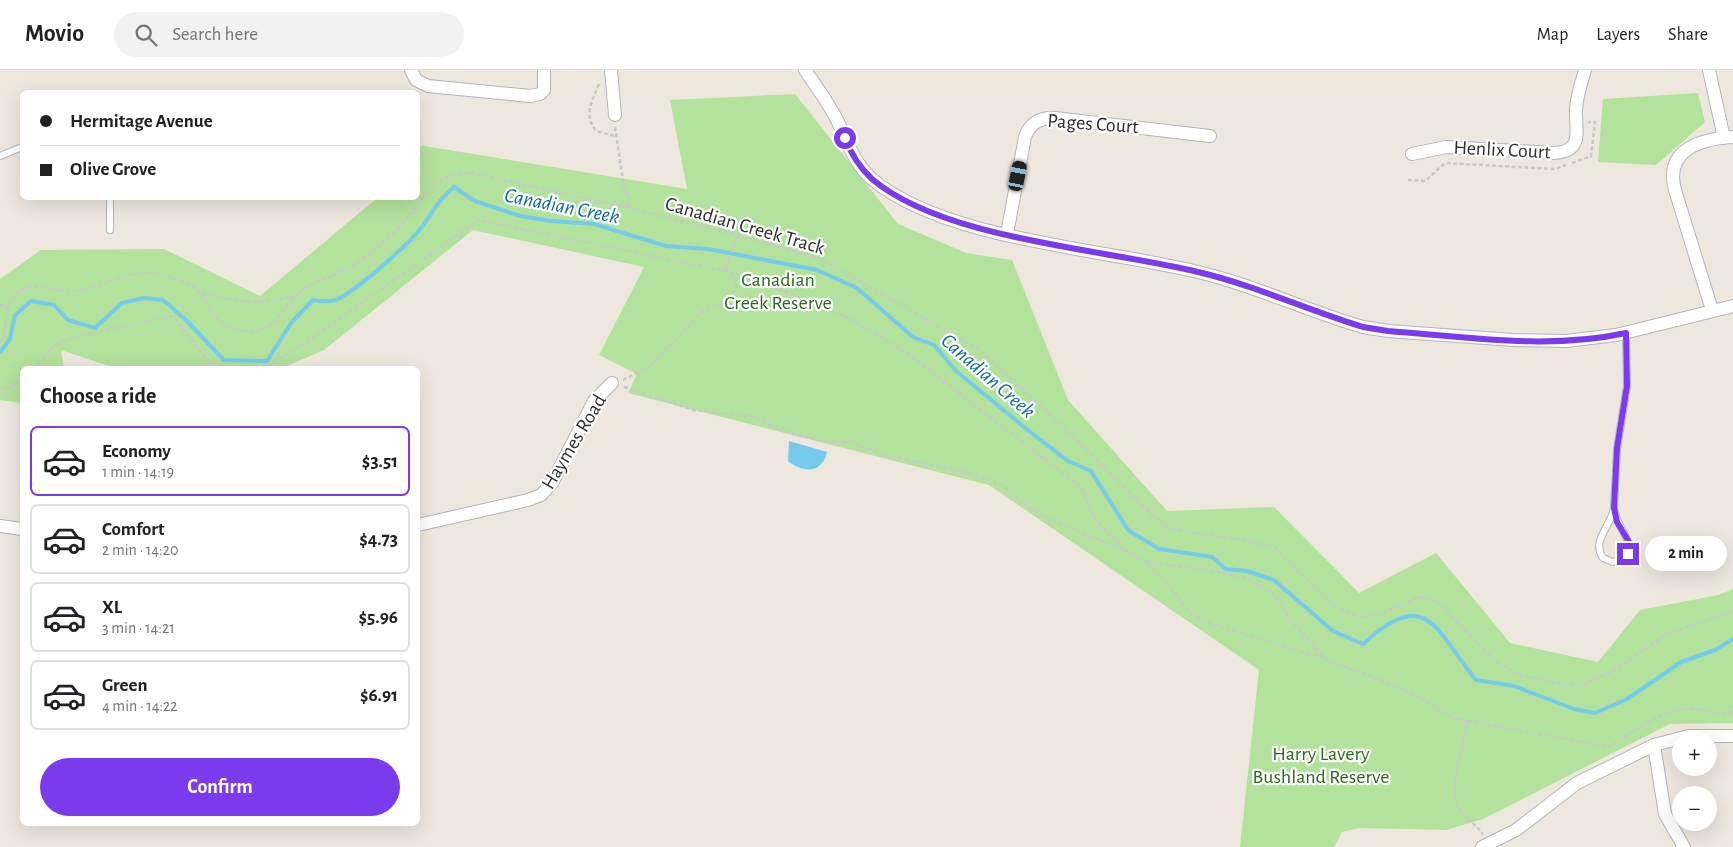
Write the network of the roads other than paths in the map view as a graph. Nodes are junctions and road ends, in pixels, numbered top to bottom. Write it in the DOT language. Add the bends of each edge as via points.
graph roads {
  1 [pos="544,70"];
  2 [pos="611,70"];
  3 [pos="805,70"];
  4 [pos="1585,70"];
  5 [pos="1709,70"];
  6 [pos="413,75"];
  7 [pos="615,115"];
  8 [pos="1210,136"];
  9 [pos="1729,137"];
  10 [pos="20,148"];
  11 [pos="1412,154"];
  12 [pos="0,156"];
  13 [pos="110,200"];
  14 [pos="110,230"];
  15 [pos="1007,234"];
  16 [pos="1733,306"];
  17 [pos="1712,310"];
  18 [pos="1626,333"];
  19 [pos="612,383"];
  20 [pos="1614,508"];
  21 [pos="420,525"];
  22 [pos="0,526"];
  23 [pos="20,529"];
  24 [pos="1733,736"];
  25 [pos="1654,745"];
  26 [pos="1484,846"];
  27 [pos="1684,847"];
  1 -- 6 [label="street" via="544,90 535,96 430,86"];
  2 -- 7 [label="street"];
  3 -- 15 [label="street" via="831,108 857,163 871,178 931,212"];
  4 -- 11 [label="street, Henlix Court" via="1576,107 1577,134 1573,145 1566,151 1446,147"];
  5 -- 9 [label="street"];
  8 -- 15 [label="street, Pages Court" via="1052,118 1036,122 1025,137"];
  9 -- 17 [label="street" via="1701,141 1692,146 1678,159 1672,174"];
  10 -- 12 [label="lane"];
  13 -- 14 [label="lane"];
  15 -- 18 [label="street" via="1207,274 1378,330 1548,342"];
  16 -- 17 [label="street"];
  17 -- 18 [label="street"];
  18 -- 20 [label="lane" via="1627,386 1617,448"];
  19 -- 21 [label="street, Haymes Road" via="594,401 552,483 541,496"];
  20 -- 20 [label="lane" via="1630,549 1623,559 1613,562 1601,556 1598,545"];
  22 -- 23 [label="street"];
  24 -- 25 [label="street" via="1689,736"];
  25 -- 26 [label="street" via="1577,783 1516,830"];
  25 -- 27 [label="street" via="1666,817"];
}
